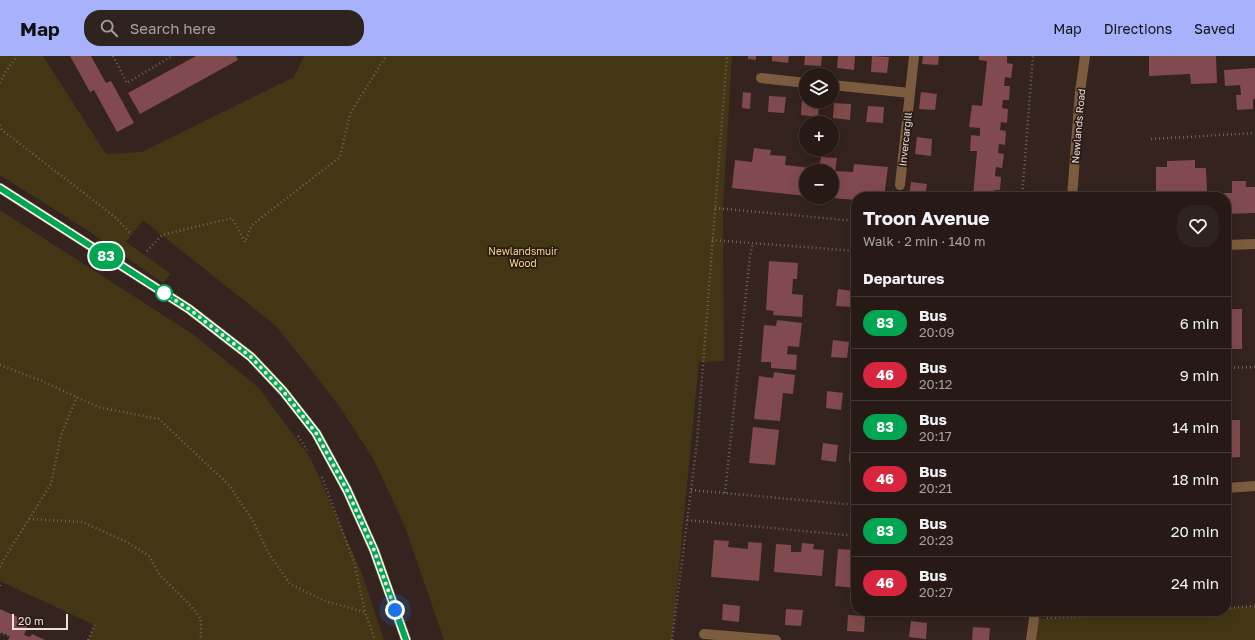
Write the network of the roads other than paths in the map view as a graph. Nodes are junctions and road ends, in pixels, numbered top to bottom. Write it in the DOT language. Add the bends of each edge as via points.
graph roads {
  1 [pos="914,56"];
  2 [pos="1085,56"];
  3 [pos="761,78"];
  4 [pos="799,81"];
  5 [pos="839,86"];
  6 [pos="910,93"];
  7 [pos="900,185"];
  8 [pos="0,188"];
  9 [pos="1072,192"];
  10 [pos="1255,244"];
  11 [pos="1231,245"];
  12 [pos="1255,486"];
  13 [pos="1231,488"];
  14 [pos="1035,616"];
  15 [pos="704,634"];
  16 [pos="406,640"];
  17 [pos="776,640"];
  18 [pos="1031,640"];
  1 -- 6 [label="street, Invercargill"];
  2 -- 9 [label="street, Newlands Road"];
  3 -- 4 [label="street"];
  5 -- 6 [label="street"];
  6 -- 7 [label="street, Invercargill"];
  8 -- 16 [label="street" via="189,309 251,357 283,391 316,433 347,490 374,550"];
  10 -- 11 [label="street"];
  12 -- 13 [label="street"];
  14 -- 18 [label="street"];
  15 -- 17 [label="street"];
}
